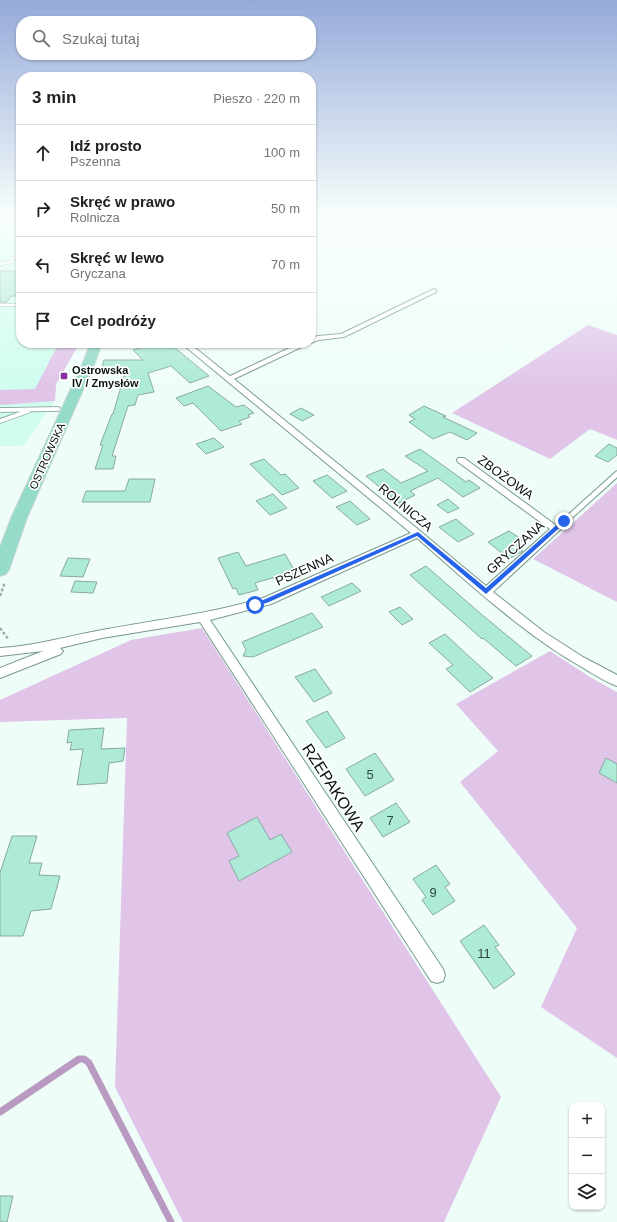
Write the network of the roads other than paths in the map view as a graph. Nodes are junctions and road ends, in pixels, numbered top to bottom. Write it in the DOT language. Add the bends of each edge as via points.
graph roads {
  1 [pos="434,291"];
  2 [pos="0,305"];
  3 [pos="16,305"];
  4 [pos="316,339"];
  5 [pos="85,348"];
  6 [pos="94,348"];
  7 [pos="191,348"];
  8 [pos="295,348"];
  9 [pos="229,379"];
  10 [pos="34,408"];
  11 [pos="58,409"];
  12 [pos="0,410"];
  13 [pos="0,421"];
  14 [pos="461,460"];
  15 [pos="617,474"];
  16 [pos="556,529"];
  17 [pos="0,533"];
  18 [pos="418,534"];
  19 [pos="0,570"];
  20 [pos="486,592"];
  21 [pos="203,618"];
  22 [pos="104,634"];
  23 [pos="0,652"];
  24 [pos="0,673"];
  25 [pos="617,681"];
  26 [pos="437,975"];
  1 -- 4 [label="street" via="342,336"];
  2 -- 3 [label="lane"];
  5 -- 11 [label="main road, OSTROWSKA"];
  6 -- 19 [label="main road, OSTROWSKA" via="19,518"];
  7 -- 9 [label="street, ROLNICZA"];
  8 -- 9 [label="street"];
  9 -- 18 [label="street, ROLNICZA"];
  10 -- 11 [label="lane"];
  10 -- 12 [label="lane"];
  10 -- 13 [label="lane"];
  11 -- 17 [label="main road, OSTROWSKA"];
  14 -- 16 [label="street, ZBOŻOWA"];
  15 -- 16 [label="lane, GRYCZANA"];
  16 -- 20 [label="street, GRYCZANA"];
  18 -- 20 [label="street, ROLNICZA"];
  18 -- 21 [label="street, PSZENNA" via="267,601"];
  20 -- 25 [label="street, ROLNICZA" via="540,635"];
  21 -- 22 [label="street, PSZENNA"];
  21 -- 26 [label="street, RZEPAKOWA"];
  22 -- 23 [label="street, PSZENNA" via="30,650"];
  22 -- 24 [label="street, PSZENNA"];
}
